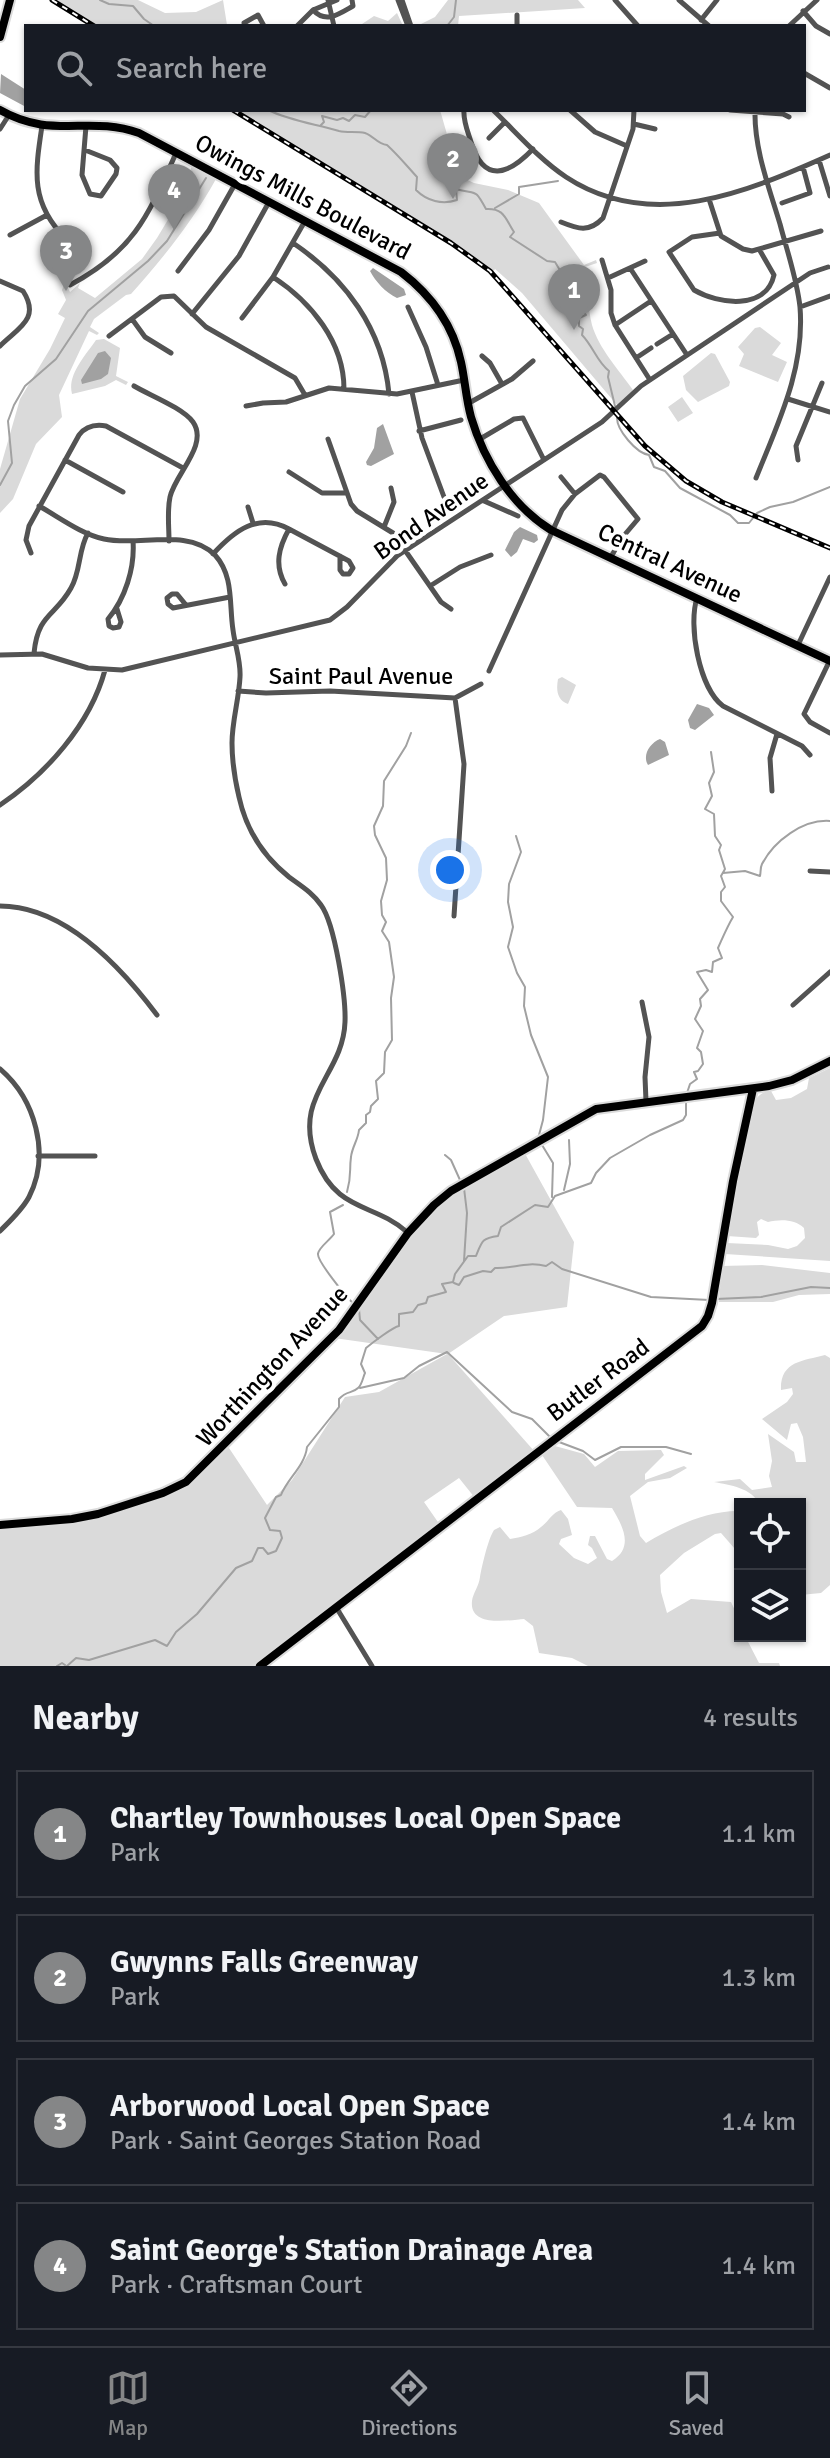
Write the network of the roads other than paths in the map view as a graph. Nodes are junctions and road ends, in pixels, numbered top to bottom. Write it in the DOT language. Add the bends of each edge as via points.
graph roads {
  1 [pos="10,0"];
  2 [pos="337,0"];
  3 [pos="352,0"];
  4 [pos="396,0"];
  5 [pos="615,0"];
  6 [pos="679,0"];
  7 [pos="717,0"];
  8 [pos="817,0"];
  9 [pos="328,1"];
  10 [pos="313,10"];
  11 [pos="803,11"];
  12 [pos="517,15"];
  13 [pos="332,17"];
  14 [pos="701,20"];
  15 [pos="244,24"];
  16 [pos="263,24"];
  17 [pos="299,24"];
  18 [pos="334,24"];
  19 [pos="409,24"];
  20 [pos="517,24"];
  21 [pos="636,24"];
  22 [pos="706,24"];
  23 [pos="791,24"];
  24 [pos="830,34"];
  25 [pos="0,37"];
  26 [pos="806,74"];
  27 [pos="830,88"];
  28 [pos="0,110"];
  29 [pos="464,112"];
  30 [pos="495,112"];
  31 [pos="572,112"];
  32 [pos="634,112"];
  33 [pos="755,112"];
  34 [pos="764,112"];
  35 [pos="9,115"];
  36 [pos="789,117"];
  37 [pos="505,122"];
  38 [pos="634,124"];
  39 [pos="42,126"];
  40 [pos="86,126"];
  41 [pos="0,129"];
  42 [pos="655,129"];
  43 [pos="489,138"];
  44 [pos="627,146"];
  45 [pos="533,149"];
  46 [pos="85,150"];
  47 [pos="176,152"];
  48 [pos="830,155"];
  49 [pos="819,160"];
  50 [pos="803,167"];
  51 [pos="768,182"];
  52 [pos="235,183"];
  53 [pos="830,196"];
  54 [pos="611,198"];
  55 [pos="709,199"];
  56 [pos="270,201"];
  57 [pos="782,203"];
  58 [pos="47,215"];
  59 [pos="305,220"];
  60 [pos="561,222"];
  61 [pos="821,231"];
  62 [pos="720,233"];
  63 [pos="10,235"];
  64 [pos="66,239"];
  65 [pos="785,242"];
  66 [pos="293,243"];
  67 [pos="759,249"];
  68 [pos="602,260"];
  69 [pos="645,261"];
  70 [pos="828,267"];
  71 [pos="630,268"];
  72 [pos="178,271"];
  73 [pos="273,277"];
  74 [pos="608,278"];
  75 [pos="0,281"];
  76 [pos="796,283"];
  77 [pos="70,285"];
  78 [pos="830,296"];
  79 [pos="755,297"];
  80 [pos="651,301"];
  81 [pos="761,306"];
  82 [pos="408,307"];
  83 [pos="800,307"];
  84 [pos="192,314"];
  85 [pos="242,318"];
  86 [pos="132,319"];
  87 [pos="615,325"];
  88 [pos="673,334"];
  89 [pos="0,335"];
  90 [pos="109,336"];
  91 [pos="2,343"];
  92 [pos="657,344"];
  93 [pos="651,348"];
  94 [pos="171,353"];
  95 [pos="687,355"];
  96 [pos="482,356"];
  97 [pos="636,358"];
  98 [pos="533,361"];
  99 [pos="464,380"];
  100 [pos="650,380"];
  101 [pos="822,383"];
  102 [pos="502,384"];
  103 [pos="438,385"];
  104 [pos="134,386"];
  105 [pos="344,389"];
  106 [pos="412,392"];
  107 [pos="389,394"];
  108 [pos="305,395"];
  109 [pos="788,399"];
  110 [pos="468,404"];
  111 [pos="246,406"];
  112 [pos="812,406"];
  113 [pos="830,412"];
  114 [pos="461,420"];
  115 [pos="419,431"];
  116 [pos="328,439"];
  117 [pos="480,439"];
  118 [pos="65,460"];
  119 [pos="544,460"];
  120 [pos="798,460"];
  121 [pos="183,468"];
  122 [pos="289,472"];
  123 [pos="561,477"];
  124 [pos="756,478"];
  125 [pos="505,487"];
  126 [pos="391,488"];
  127 [pos="123,492"];
  128 [pos="345,493"];
  129 [pos="575,494"];
  130 [pos="444,497"];
  131 [pos="483,501"];
  132 [pos="39,506"];
  133 [pos="248,507"];
  134 [pos="518,516"];
  135 [pos="253,523"];
  136 [pos="384,527"];
  137 [pos="289,529"];
  138 [pos="551,530"];
  139 [pos="88,533"];
  140 [pos="133,541"];
  141 [pos="169,541"];
  142 [pos="405,551"];
  143 [pos="31,553"];
  144 [pos="213,554"];
  145 [pos="491,555"];
  146 [pos="340,556"];
  147 [pos="611,557"];
  148 [pos="830,577"];
  149 [pos="285,584"];
  150 [pos="430,586"];
  151 [pos="230,597"];
  152 [pos="697,597"];
  153 [pos="186,605"];
  154 [pos="117,609"];
  155 [pos="451,609"];
  156 [pos="235,642"];
  157 [pos="798,645"];
  158 [pos="34,653"];
  159 [pos="0,655"];
  160 [pos="830,661"];
  161 [pos="105,670"];
  162 [pos="489,671"];
  163 [pos="481,684"];
  164 [pos="238,691"];
  165 [pos="455,698"];
  166 [pos="830,733"];
  167 [pos="777,734"];
  168 [pos="810,755"];
  169 [pos="772,791"];
  170 [pos="0,805"];
  171 [pos="810,871"];
  172 [pos="830,872"];
  173 [pos="0,906"];
  174 [pos="454,916"];
  175 [pos="830,972"];
  176 [pos="642,1002"];
  177 [pos="793,1005"];
  178 [pos="157,1015"];
  179 [pos="830,1061"];
  180 [pos="0,1069"];
  181 [pos="753,1089"];
  182 [pos="646,1101"];
  183 [pos="38,1156"];
  184 [pos="95,1156"];
  185 [pos="0,1231"];
  186 [pos="408,1233"];
  187 [pos="0,1525"];
  188 [pos="336,1607"];
  189 [pos="260,1666"];
  190 [pos="372,1666"];
  1 -- 25 [label="main road"];
  2 -- 9 [label="street"];
  3 -- 13 [label="street" via="353,6"];
  4 -- 19 [label="street"];
  5 -- 21 [label="street"];
  6 -- 14 [label="street"];
  7 -- 14 [label="street"];
  8 -- 11 [label="street"];
  9 -- 10 [label="street"];
  9 -- 13 [label="street"];
  10 -- 13 [label="street"];
  10 -- 17 [label="street"];
  11 -- 23 [label="street"];
  11 -- 24 [label="street"];
  12 -- 20 [label="street"];
  13 -- 18 [label="street"];
  14 -- 22 [label="street"];
  15 -- 16 [label="street" via="258,15"];
  26 -- 27 [label="street"];
  28 -- 35 [label="main road, Owings Mills Boulevard"];
  29 -- 45 [label="street" via="476,156 485,168 507,170"];
  30 -- 37 [label="street"];
  31 -- 44 [label="street" via="595,132"];
  32 -- 38 [label="street"];
  33 -- 51 [label="street"];
  34 -- 36 [label="street"];
  35 -- 39 [label="main road, Owings Mills Boulevard"];
  35 -- 41 [label="street"];
  37 -- 43 [label="street"];
  37 -- 45 [label="street"];
  38 -- 42 [label="street"];
  38 -- 44 [label="street"];
  39 -- 40 [label="main road, Owings Mills Boulevard"];
  39 -- 58 [label="street" via="36,179"];
  40 -- 46 [label="street"];
  40 -- 47 [label="main road, Owings Mills Boulevard" via="131,130"];
  44 -- 54 [label="street"];
  45 -- 54 [label="street" via="573,181"];
  46 -- 46 [label="street" via="83,183 90,194 101,196 117,168"];
  47 -- 52 [label="main road, Owings Mills Boulevard"];
  47 -- 77 [label="street" via="136,234"];
  48 -- 49 [label="street"];
  49 -- 50 [label="street"];
  49 -- 53 [label="street"];
  50 -- 51 [label="street"];
  50 -- 57 [label="street" via="810,193"];
  51 -- 55 [label="street"];
  51 -- 65 [label="street"];
  52 -- 56 [label="main road, Owings Mills Boulevard"];
  52 -- 72 [label="street"];
  54 -- 55 [label="street" via="662,206"];
  54 -- 60 [label="street" via="603,218 591,227"];
  55 -- 62 [label="street"];
  56 -- 59 [label="main road, Owings Mills Boulevard"];
  56 -- 84 [label="street" via="239,256"];
  58 -- 63 [label="street"];
  58 -- 64 [label="street"];
  59 -- 66 [label="street"];
  59 -- 99 [label="main road, Owings Mills Boulevard" via="419,286 451,333"];
  61 -- 65 [label="street"];
  62 -- 67 [label="street" via="743,249"];
  62 -- 79 [label="street" via="692,237 669,252 697,291 739,303"];
  65 -- 67 [label="street"];
  65 -- 76 [label="street"];
  66 -- 73 [label="street"];
  66 -- 107 [label="street" via="322,263 356,303 381,353"];
  67 -- 79 [label="street" via="774,275"];
  68 -- 74 [label="street"];
  69 -- 71 [label="street"];
  70 -- 76 [label="street, Bond Avenue"];
  71 -- 74 [label="street"];
  71 -- 80 [label="street"];
  73 -- 85 [label="street"];
  73 -- 105 [label="street" via="320,320 339,356"];
  74 -- 87 [label="street"];
  75 -- 91 [label="street" via="23,291 29,307 24,325"];
  76 -- 81 [label="street, Bond Avenue"];
  76 -- 83 [label="street"];
  78 -- 83 [label="street"];
  79 -- 81 [label="street"];
  80 -- 87 [label="street"];
  80 -- 88 [label="street"];
  81 -- 95 [label="street, Bond Avenue"];
  82 -- 103 [label="street"];
  83 -- 109 [label="street" via="798,355"];
  84 -- 86 [label="street" via="178,298 165,296"];
  84 -- 108 [label="street" via="295,378"];
  86 -- 90 [label="street"];
  86 -- 94 [label="street" via="148,340"];
  87 -- 97 [label="street"];
  88 -- 92 [label="street"];
  88 -- 95 [label="street"];
  89 -- 91 [label="street"];
  93 -- 97 [label="street"];
  95 -- 100 [label="street, Bond Avenue"];
  96 -- 102 [label="street"];
  97 -- 100 [label="street"];
  98 -- 102 [label="street"];
  99 -- 103 [label="street"];
  99 -- 110 [label="main road, Owings Mills Boulevard"];
  100 -- 119 [label="street, Bond Avenue" via="602,422"];
  101 -- 112 [label="street"];
  102 -- 110 [label="street"];
  103 -- 106 [label="street"];
  104 -- 121 [label="street" via="194,423 197,440"];
  105 -- 107 [label="street"];
  105 -- 108 [label="street"];
  106 -- 107 [label="street"];
  106 -- 115 [label="street"];
  108 -- 111 [label="street"];
  109 -- 112 [label="street"];
  109 -- 124 [label="street"];
  110 -- 117 [label="main road, Owings Mills Boulevard"];
  112 -- 113 [label="street"];
  112 -- 120 [label="street" via="796,446"];
  114 -- 115 [label="street"];
  115 -- 130 [label="street"];
  116 -- 128 [label="street"];
  117 -- 119 [label="street" via="523,418"];
  117 -- 125 [label="main road, Owings Mills Boulevard"];
  118 -- 121 [label="street" via="82,431 101,425"];
  118 -- 127 [label="street"];
  118 -- 132 [label="street"];
  119 -- 125 [label="street, Bond Avenue"];
  121 -- 141 [label="street" via="169,502"];
  122 -- 128 [label="street" via="322,493"];
  123 -- 129 [label="street"];
  125 -- 131 [label="street, Bond Avenue"];
  125 -- 138 [label="main road, Central Avenue"];
  126 -- 136 [label="street" via="394,502"];
  128 -- 136 [label="street" via="357,511"];
  129 -- 138 [label="street, Saint Paul Avenue"];
  129 -- 147 [label="street" via="602,476 636,515 637,522"];
  131 -- 134 [label="street"];
  131 -- 142 [label="street, Bond Avenue"];
  132 -- 139 [label="street"];
  132 -- 143 [label="street" via="27,531"];
  133 -- 135 [label="street"];
  135 -- 137 [label="street"];
  135 -- 144 [label="street"];
  136 -- 142 [label="street"];
  137 -- 146 [label="street"];
  137 -- 149 [label="street" via="278,556"];
  138 -- 147 [label="main road, Central Avenue"];
  138 -- 162 [label="street, Saint Paul Avenue"];
  139 -- 140 [label="street" via="110,541"];
  139 -- 158 [label="street" via="74,583 39,626"];
  140 -- 141 [label="street"];
  140 -- 154 [label="street" via="133,566"];
  141 -- 144 [label="street" via="195,543"];
  142 -- 150 [label="street"];
  142 -- 156 [label="street, Bond Avenue" via="330,620"];
  144 -- 151 [label="street" via="226,573"];
  145 -- 150 [label="street"];
  147 -- 152 [label="main road, Central Avenue"];
  148 -- 157 [label="street"];
  150 -- 155 [label="street"];
  151 -- 153 [label="street"];
  151 -- 156 [label="street"];
  152 -- 157 [label="main road, Central Avenue"];
  152 -- 167 [label="street" via="693,620 709,693"];
  156 -- 161 [label="street, Bond Avenue" via="137,668"];
  156 -- 164 [label="street"];
  157 -- 160 [label="main road, Central Avenue"];
  158 -- 159 [label="street, Bond Avenue"];
  158 -- 161 [label="street, Bond Avenue"];
  160 -- 166 [label="street" via="804,714"];
  161 -- 170 [label="street" via="58,753"];
  163 -- 165 [label="street, Saint Paul Avenue"];
  164 -- 165 [label="street, Saint Paul Avenue"];
  164 -- 186 [label="street" via="232,753 246,819 265,853 323,907 334,939 345,1023 339,1051 313,1102 315,1154 326,1178 346,1199"];
  165 -- 174 [label="street" via="464,764"];
  167 -- 168 [label="street"];
  167 -- 169 [label="street" via="770,758"];
  171 -- 172 [label="street"];
  173 -- 178 [label="street" via="27,908 55,920 109,959"];
  175 -- 177 [label="street"];
  176 -- 182 [label="street" via="649,1037"];
  179 -- 181 [label="main road" via="792,1080"];
  180 -- 183 [label="street" via="31,1114"];
  181 -- 182 [label="main road, Worthington Avenue"];
  181 -- 188 [label="main road, Butler Road" via="712,1303 702,1326"];
  182 -- 186 [label="main road, Worthington Avenue" via="602,1107 577,1118 451,1191"];
  183 -- 184 [label="street"];
  183 -- 185 [label="street" via="30,1194"];
  186 -- 187 [label="main road, Worthington Avenue" via="339,1330 186,1482 98,1514"];
  188 -- 189 [label="main road, Butler Road"];
  188 -- 190 [label="street"];
}
